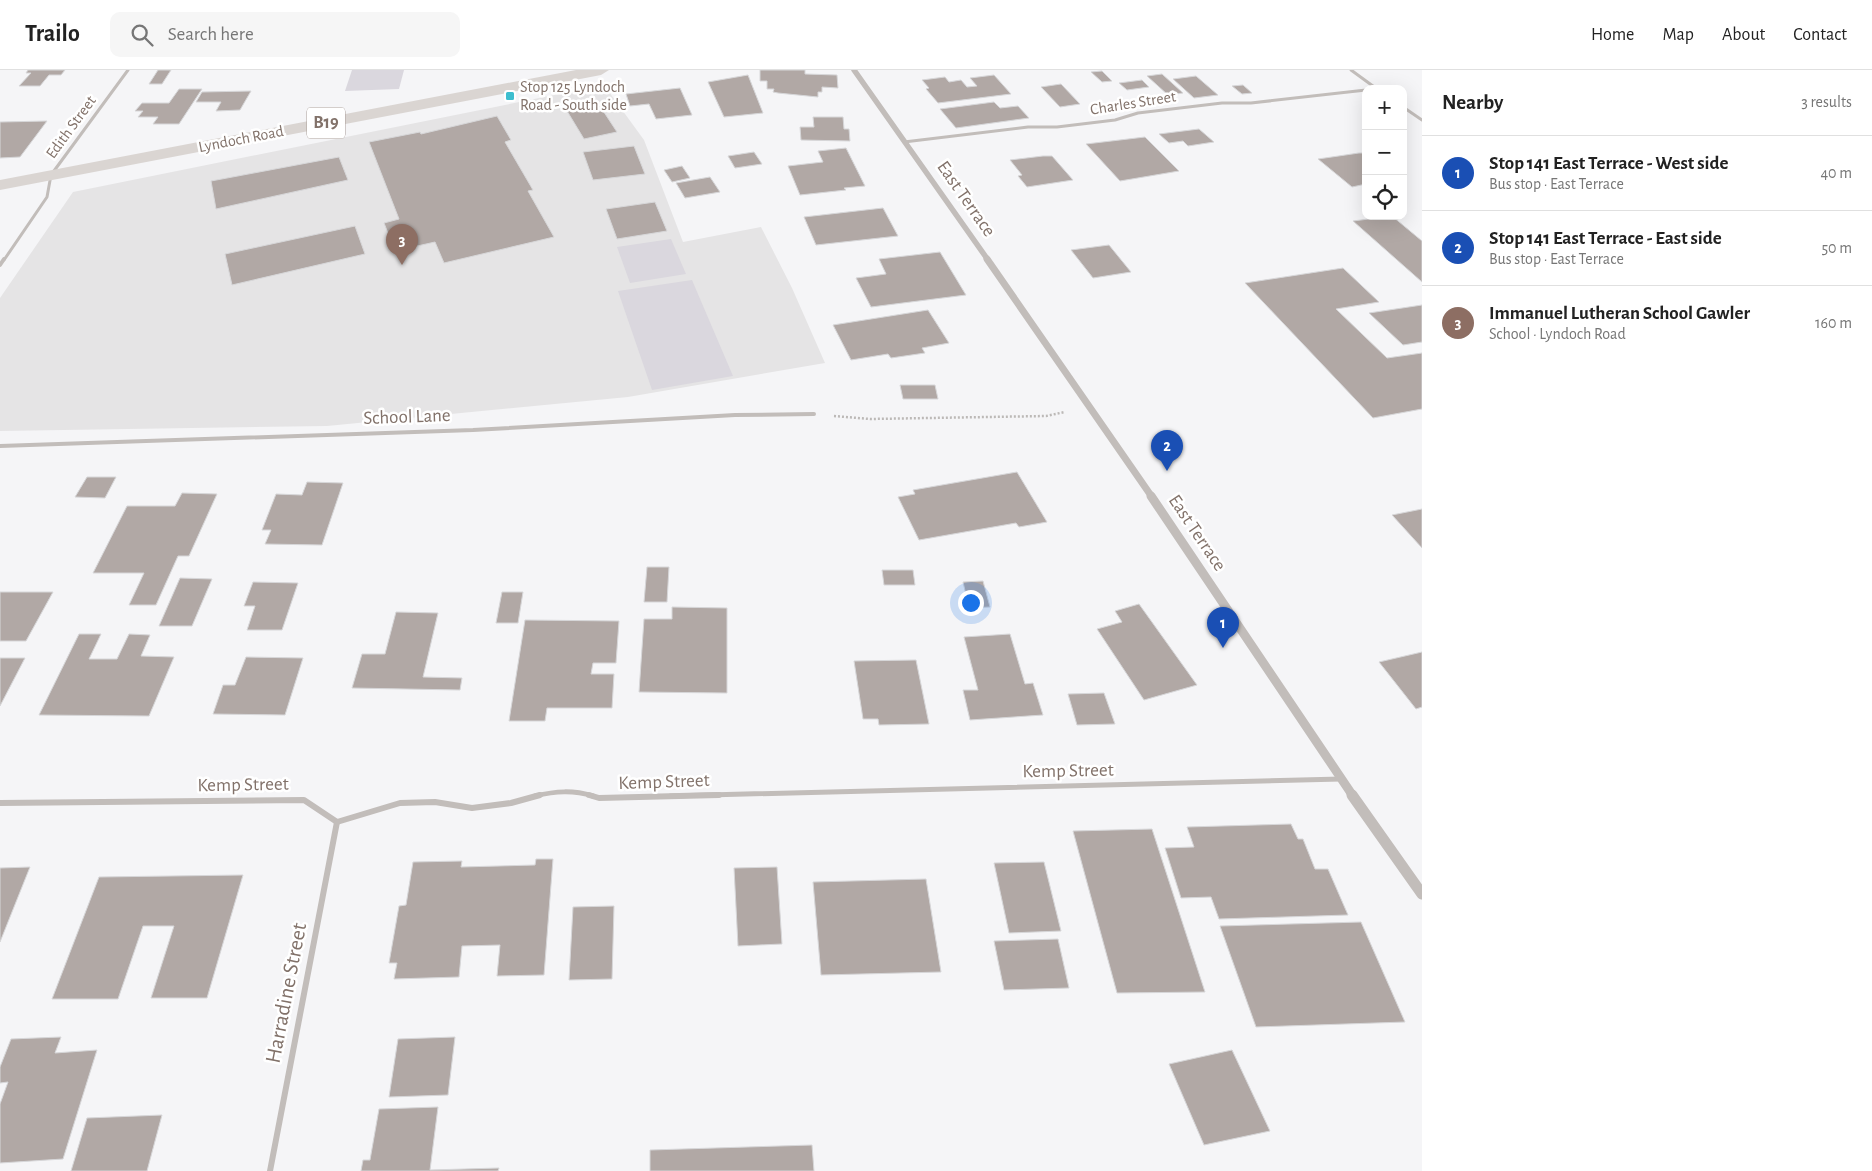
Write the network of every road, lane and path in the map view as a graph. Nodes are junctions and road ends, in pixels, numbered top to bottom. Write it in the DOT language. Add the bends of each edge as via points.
graph roads {
  1 [pos="128,70"];
  2 [pos="600,70"];
  3 [pos="854,70"];
  4 [pos="1351,70"];
  5 [pos="1372,85"];
  6 [pos="1362,90"];
  7 [pos="1407,110"];
  8 [pos="1422,120"];
  9 [pos="904,142"];
  10 [pos="51,175"];
  11 [pos="0,185"];
  12 [pos="0,265"];
  13 [pos="1090,405"];
  14 [pos="814,414"];
  15 [pos="0,446"];
  16 [pos="1342,779"];
  17 [pos="0,803"];
  18 [pos="337,822"];
  19 [pos="1422,894"];
  20 [pos="270,1171"];
  1 -- 10 [label="street, Edith Street"];
  2 -- 10 [label="main road, Lyndoch Road / B19"];
  3 -- 9 [label="street, East Terrace"];
  4 -- 5 [label="street"];
  6 -- 9 [label="street, Charles Street" via="1251,104 1222,103 1138,113 1106,121"];
  7 -- 8 [label="street"];
  9 -- 13 [label="street, East Terrace"];
  10 -- 11 [label="main road, Lyndoch Road / B19"];
  10 -- 12 [label="street" via="47,197"];
  13 -- 14 [label="path" via="1046,416 870,419"];
  13 -- 16 [label="street, East Terrace"];
  14 -- 15 [label="street, School Lane" via="736,415 473,430"];
  16 -- 18 [label="street, Kemp Street" via="599,798 580,792 554,791 511,803 472,808 435,802 400,802"];
  16 -- 19 [label="street, East Terrace"];
  17 -- 18 [label="street, Kemp Street" via="304,800"];
  18 -- 20 [label="street, Harradine Street"];
}
